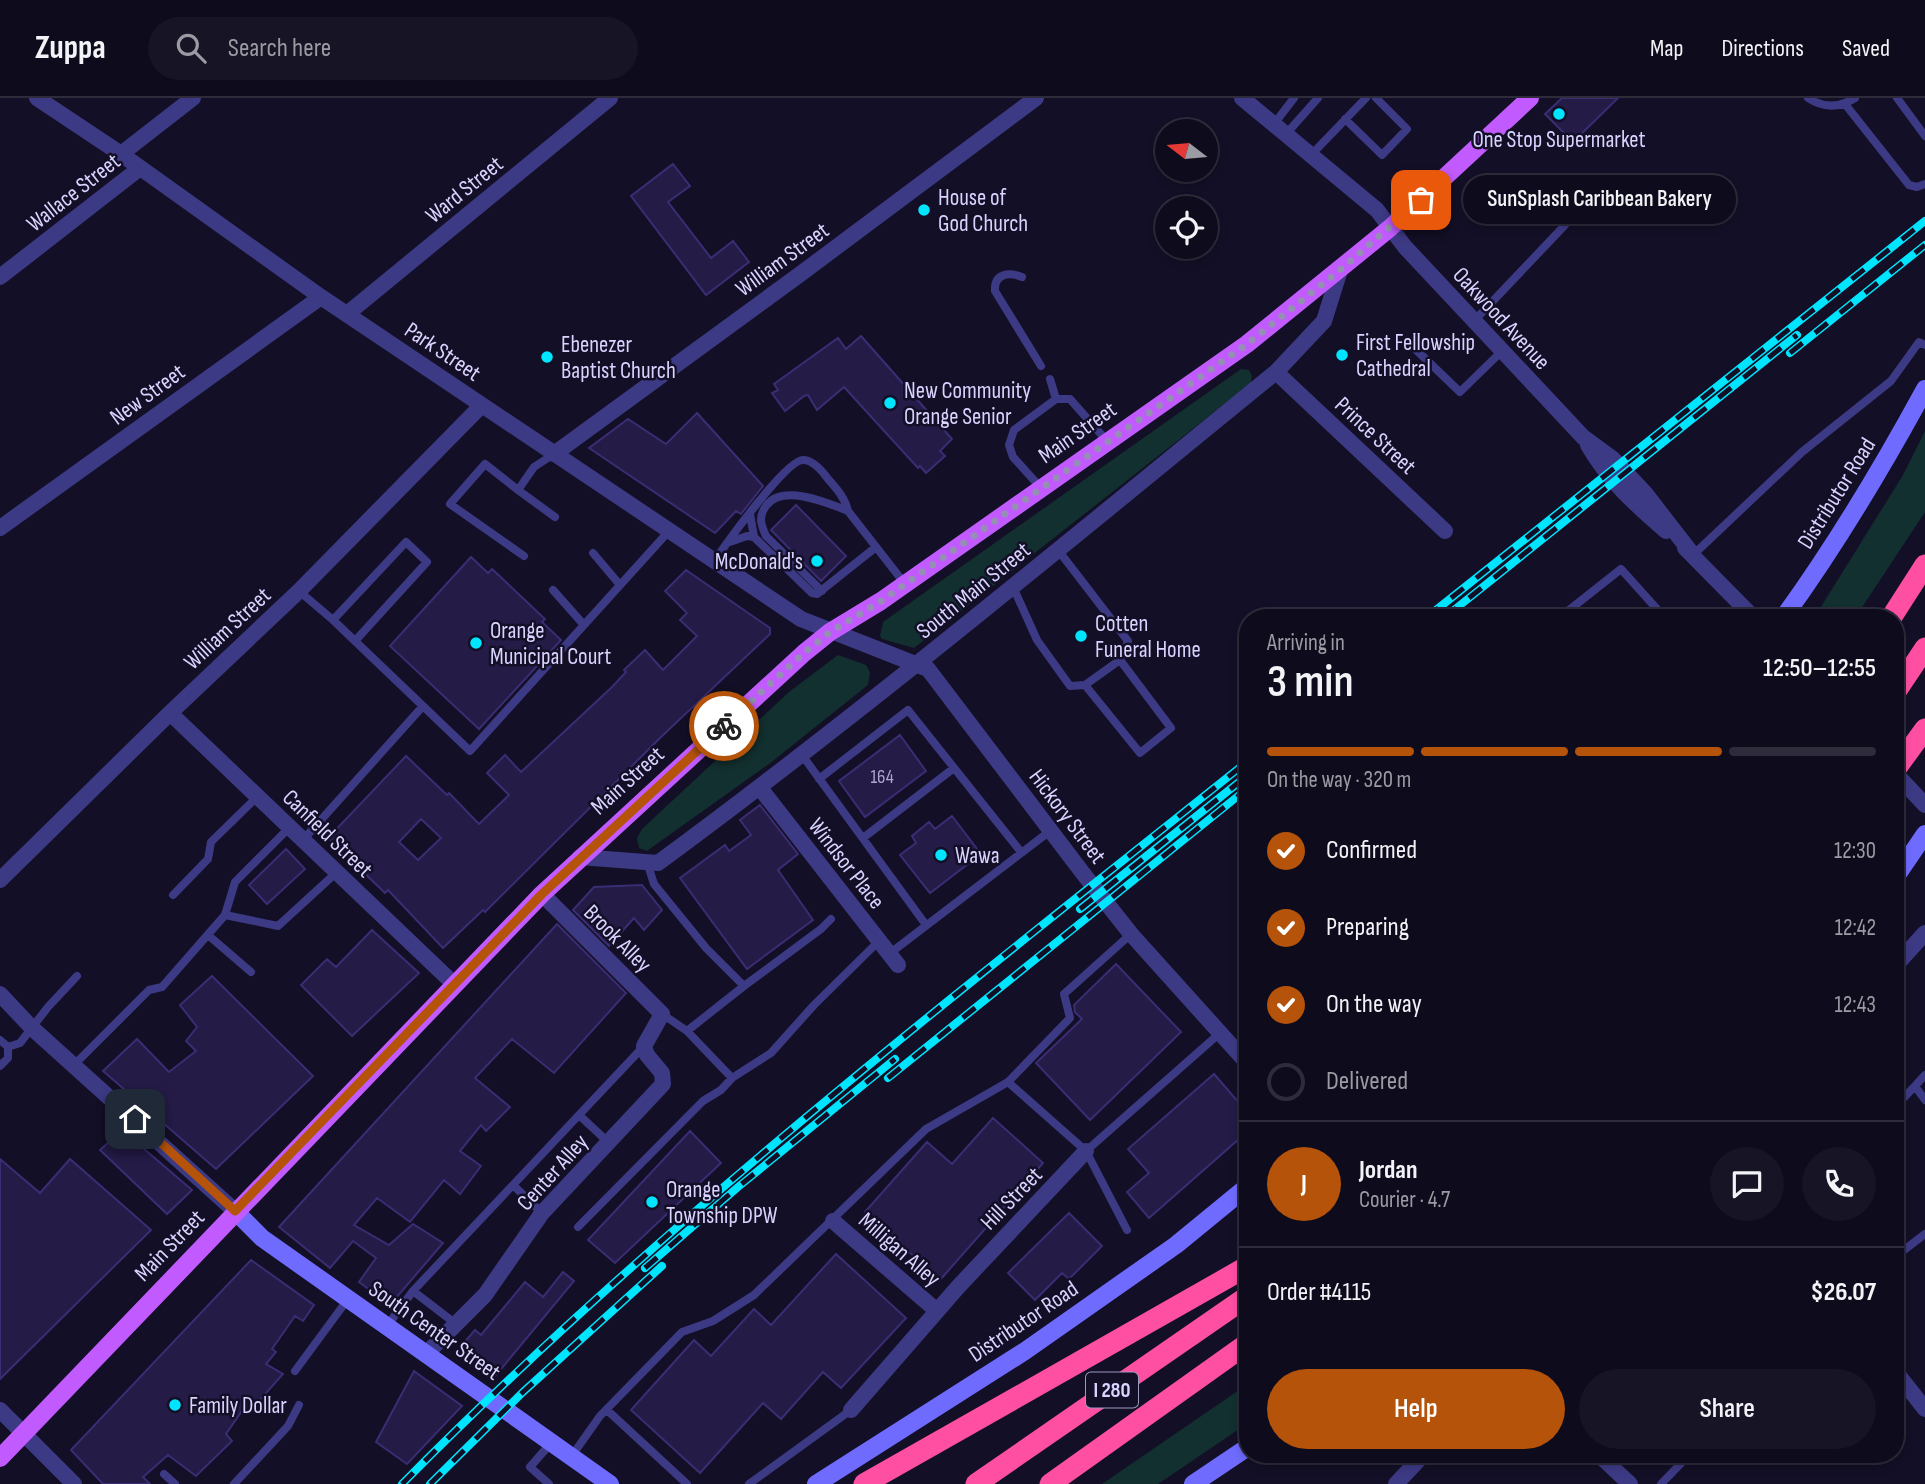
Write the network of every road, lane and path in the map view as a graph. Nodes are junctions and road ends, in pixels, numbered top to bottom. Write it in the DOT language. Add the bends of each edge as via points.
graph roads {
  1 [pos="37,98"];
  2 [pos="192,98"];
  3 [pos="610,98"];
  4 [pos="1036,98"];
  5 [pos="1242,98"];
  6 [pos="1294,98"];
  7 [pos="1318,98"];
  8 [pos="1366,98"];
  9 [pos="1376,98"];
  10 [pos="1530,98"];
  11 [pos="1808,98"];
  12 [pos="1855,98"];
  13 [pos="1897,98"];
  14 [pos="1845,104"];
  15 [pos="1345,120"];
  16 [pos="1280,129"];
  17 [pos="1925,136"];
  18 [pos="121,154"];
  19 [pos="1311,155"];
  20 [pos="140,168"];
  21 [pos="1925,184"];
  22 [pos="1565,225"];
  23 [pos="1391,228"];
  24 [pos="1340,270"];
  25 [pos="0,277"];
  26 [pos="1022,277"];
  27 [pos="321,297"];
  28 [pos="347,314"];
  29 [pos="1474,321"];
  30 [pos="1411,345"];
  31 [pos="1925,345"];
  32 [pos="1502,351"];
  33 [pos="1041,366"];
  34 [pos="1276,372"];
  35 [pos="1050,379"];
  36 [pos="1925,389"];
  37 [pos="1056,399"];
  38 [pos="482,405"];
  39 [pos="1107,441"];
  40 [pos="554,454"];
  41 [pos="1041,488"];
  42 [pos="518,490"];
  43 [pos="848,511"];
  44 [pos="750,514"];
  45 [pos="555,517"];
  46 [pos="0,528"];
  47 [pos="669,531"];
  48 [pos="1445,531"];
  49 [pos="754,537"];
  50 [pos="726,543"];
  51 [pos="876,547"];
  52 [pos="1058,550"];
  53 [pos="593,553"];
  54 [pos="1693,555"];
  55 [pos="524,556"];
  56 [pos="713,562"];
  57 [pos="1925,565"];
  58 [pos="905,584"];
  59 [pos="620,585"];
  60 [pos="1013,587"];
  61 [pos="553,590"];
  62 [pos="299,591"];
  63 [pos="822,591"];
  64 [pos="1570,609"];
  65 [pos="1657,609"];
  66 [pos="1745,609"];
  67 [pos="1789,609"];
  68 [pos="1897,609"];
  69 [pos="333,620"];
  70 [pos="584,625"];
  71 [pos="830,632"];
  72 [pos="355,641"];
  73 [pos="1925,648"];
  74 [pos="1120,660"];
  75 [pos="917,664"];
  76 [pos="1904,679"];
  77 [pos="1086,685"];
  78 [pos="423,706"];
  79 [pos="170,713"];
  80 [pos="1925,729"];
  81 [pos="802,755"];
  82 [pos="1904,758"];
  83 [pos="954,768"];
  84 [pos="819,779"];
  85 [pos="1904,781"];
  86 [pos="760,788"];
  87 [pos="258,796"];
  88 [pos="1920,799"];
  89 [pos="290,827"];
  90 [pos="1050,831"];
  91 [pos="1925,834"];
  92 [pos="863,838"];
  93 [pos="303,840"];
  94 [pos="1021,852"];
  95 [pos="580,857"];
  96 [pos="647,862"];
  97 [pos="1904,865"];
  98 [pos="337,872"];
  99 [pos="0,880"];
  100 [pos="542,894"];
  101 [pos="173,895"];
  102 [pos="225,915"];
  103 [pos="831,919"];
  104 [pos="926,925"];
  105 [pos="1925,933"];
  106 [pos="1132,934"];
  107 [pos="208,935"];
  108 [pos="889,953"];
  109 [pos="1904,956"];
  110 [pos="251,972"];
  111 [pos="77,976"];
  112 [pos="455,985"];
  113 [pos="744,986"];
  114 [pos="0,994"];
  115 [pos="662,1014"];
  116 [pos="32,1028"];
  117 [pos="687,1031"];
  118 [pos="1220,1033"];
  119 [pos="0,1040"];
  120 [pos="644,1046"];
  121 [pos="8,1047"];
  122 [pos="1239,1054"];
  123 [pos="75,1064"];
  124 [pos="0,1066"];
  125 [pos="1925,1075"];
  126 [pos="732,1078"];
  127 [pos="1008,1082"];
  128 [pos="1914,1086"];
  129 [pos="1904,1097"];
  130 [pos="1925,1100"];
  131 [pos="579,1115"];
  132 [pos="608,1142"];
  133 [pos="1086,1151"];
  134 [pos="513,1185"];
  135 [pos="1239,1193"];
  136 [pos="235,1211"];
  137 [pos="542,1213"];
  138 [pos="832,1221"];
  139 [pos="578,1227"];
  140 [pos="1127,1230"];
  141 [pos="1925,1234"];
  142 [pos="1904,1250"];
  143 [pos="1239,1271"];
  144 [pos="414,1291"];
  145 [pos="348,1299"];
  146 [pos="1239,1302"];
  147 [pos="937,1311"];
  148 [pos="456,1324"];
  149 [pos="387,1326"];
  150 [pos="1239,1349"];
  151 [pos="426,1354"];
  152 [pos="295,1371"];
  153 [pos="1904,1382"];
  154 [pos="299,1405"];
  155 [pos="1925,1409"];
  156 [pos="0,1410"];
  157 [pos="607,1410"];
  158 [pos="851,1410"];
  159 [pos="24,1432"];
  160 [pos="551,1443"];
  161 [pos="1239,1453"];
  162 [pos="571,1457"];
  163 [pos="0,1458"];
  164 [pos="1416,1463"];
  165 [pos="1608,1463"];
  166 [pos="1681,1463"];
  167 [pos="164,1474"];
  168 [pos="601,1482"];
  169 [pos="74,1484"];
  170 [pos="175,1484"];
  171 [pos="234,1484"];
  172 [pos="549,1484"];
  173 [pos="687,1484"];
  174 [pos="749,1484"];
  175 [pos="816,1484"];
  176 [pos="864,1484"];
  177 [pos="976,1484"];
  178 [pos="1050,1484"];
  179 [pos="1193,1484"];
  180 [pos="1396,1484"];
  181 [pos="1630,1484"];
  182 [pos="1661,1484"];
  1 -- 18 [label="street, Park Street"];
  2 -- 18 [label="street"];
  3 -- 28 [label="street, Ward Street"];
  4 -- 40 [label="street, William Street"];
  5 -- 16 [label="street, Oakwood Avenue"];
  6 -- 16 [label="lane"];
  7 -- 16 [label="lane"];
  8 -- 15 [label="lane"];
  9 -- 15 [label="lane" via="1407,129 1382,155"];
  10 -- 23 [label="main road, Main Street"];
  11 -- 14 [label="lane" via="1819,106"];
  12 -- 14 [label="lane"];
  13 -- 17 [label="lane"];
  14 -- 21 [label="lane" via="1909,185"];
  15 -- 19 [label="lane"];
  16 -- 19 [label="street, Oakwood Avenue"];
  18 -- 20 [label="street, Park Street"];
  19 -- 23 [label="street, Oakwood Avenue" via="1377,210"];
  20 -- 25 [label="street, Wallace Street"];
  20 -- 27 [label="street, Park Street"];
  22 -- 29 [label="lane"];
  23 -- 24 [label="main road, Main Street"];
  23 -- 29 [label="street, Oakwood Avenue"];
  24 -- 34 [label="street, South Main Street" via="1324,321"];
  24 -- 39 [label="main road, Main Street" via="1247,344"];
  26 -- 33 [label="lane" via="1011,272 1001,276 995,291"];
  27 -- 28 [label="street, Park Street"];
  27 -- 46 [label="street, New Street"];
  28 -- 38 [label="street, Park Street"];
  29 -- 32 [label="street, Oakwood Avenue"];
  30 -- 32 [label="lane" via="1460,392"];
  31 -- 54 [label="lane" via="1919,342 1891,381 1793,460"];
  32 -- 54 [label="street, Oakwood Avenue" via="1583,437 1625,495"];
  34 -- 48 [label="street, Prince Street"];
  34 -- 52 [label="street, South Main Street"];
  35 -- 37 [label="lane"];
  36 -- 67 [label="main road, Distributor Road" via="1825,559"];
  37 -- 39 [label="lane" via="1070,399"];
  37 -- 41 [label="lane" via="1014,430 1009,445 1013,457"];
  38 -- 40 [label="street, Park Street"];
  38 -- 62 [label="street, William Street"];
  39 -- 41 [label="main road, Main Street"];
  40 -- 42 [label="lane" via="534,467"];
  40 -- 47 [label="street, Park Street"];
  41 -- 58 [label="main road, Main Street"];
  42 -- 45 [label="lane"];
  42 -- 55 [label="lane" via="485,464 450,504"];
  43 -- 44 [label="lane" via="825,475 803,460 794,463"];
  43 -- 51 [label="lane"];
  43 -- 63 [label="lane" via="786,495 769,502 761,517 766,536"];
  44 -- 49 [label="lane"];
  44 -- 50 [label="lane"];
  47 -- 56 [label="street, Park Street"];
  47 -- 59 [label="lane"];
  49 -- 50 [label="lane"];
  49 -- 63 [label="lane" via="812,593"];
  50 -- 56 [label="lane"];
  51 -- 58 [label="lane"];
  51 -- 63 [label="lane"];
  52 -- 60 [label="street, South Main Street"];
  52 -- 74 [label="lane" via="1128,641"];
  53 -- 59 [label="lane"];
  54 -- 66 [label="street, Oakwood Avenue"];
  56 -- 71 [label="street, Park Street"];
  57 -- 68 [label="highway"];
  58 -- 71 [label="main road, Main Street"];
  59 -- 70 [label="lane"];
  60 -- 75 [label="street, South Main Street"];
  60 -- 77 [label="lane" via="1037,640 1070,686"];
  61 -- 70 [label="lane"];
  62 -- 69 [label="lane"];
  62 -- 79 [label="street, William Street"];
  64 -- 65 [label="lane" via="1621,569"];
  69 -- 72 [label="lane"];
  69 -- 72 [label="lane" via="406,542 427,562"];
  70 -- 78 [label="lane" via="470,751"];
  71 -- 75 [label="street, Hickory Street"];
  71 -- 95 [label="main road, Main Street"];
  72 -- 78 [label="lane"];
  73 -- 76 [label="highway"];
  74 -- 77 [label="lane"];
  74 -- 77 [label="lane" via="1171,728 1140,753"];
  75 -- 81 [label="street, South Main Street"];
  75 -- 90 [label="street, Hickory Street" via="928,669"];
  78 -- 93 [label="lane"];
  79 -- 87 [label="street, Canfield Street"];
  79 -- 99 [label="street, William Street"];
  80 -- 82 [label="highway"];
  81 -- 84 [label="lane"];
  81 -- 86 [label="street, South Main Street"];
  83 -- 84 [label="lane" via="908,710"];
  83 -- 92 [label="lane"];
  83 -- 94 [label="lane"];
  84 -- 92 [label="lane"];
  85 -- 88 [label="street"];
  86 -- 96 [label="street, South Main Street" via="658,863"];
  86 -- 108 [label="street, Windsor Place"];
  87 -- 89 [label="street, Canfield Street"];
  87 -- 101 [label="lane" via="211,842 208,859"];
  89 -- 93 [label="street, Canfield Street"];
  89 -- 102 [label="lane" via="235,882"];
  90 -- 94 [label="lane"];
  90 -- 106 [label="street, Hickory Street"];
  91 -- 97 [label="main road"];
  92 -- 104 [label="lane"];
  93 -- 98 [label="street, Canfield Street"];
  94 -- 104 [label="lane"];
  95 -- 96 [label="street, South Main Street"];
  95 -- 100 [label="main road, Main Street"];
  96 -- 113 [label="lane" via="654,884"];
  98 -- 102 [label="lane" via="278,926"];
  98 -- 112 [label="street, Canfield Street"];
  100 -- 112 [label="main road, Main Street"];
  100 -- 115 [label="street, Brook Alley"];
  102 -- 107 [label="lane"];
  103 -- 113 [label="lane"];
  104 -- 108 [label="lane"];
  105 -- 109 [label="street"];
  106 -- 118 [label="street, Hickory Street"];
  106 -- 127 [label="lane" via="1064,994 1070,1018"];
  107 -- 110 [label="lane"];
  107 -- 123 [label="lane" via="162,987 149,990"];
  108 -- 126 [label="lane" via="814,1005 771,1053"];
  111 -- 116 [label="lane"];
  112 -- 136 [label="main road, Main Street"];
  113 -- 117 [label="lane"];
  114 -- 116 [label="street"];
  115 -- 117 [label="lane"];
  115 -- 120 [label="street"];
  116 -- 121 [label="lane" via="20,1043"];
  116 -- 123 [label="street"];
  117 -- 126 [label="lane"];
  118 -- 122 [label="street, Hickory Street"];
  118 -- 133 [label="lane, Hill Street"];
  119 -- 121 [label="lane"];
  120 -- 131 [label="lane"];
  120 -- 132 [label="street, Center Alley" via="662,1073 663,1084"];
  121 -- 124 [label="lane" via="8,1058"];
  123 -- 136 [label="street"];
  125 -- 128 [label="lane"];
  126 -- 139 [label="lane" via="678,1125"];
  127 -- 133 [label="lane"];
  127 -- 138 [label="lane" via="926,1129"];
  128 -- 129 [label="lane"];
  128 -- 130 [label="lane"];
  131 -- 132 [label="lane"];
  131 -- 134 [label="lane"];
  132 -- 137 [label="street, Center Alley"];
  133 -- 140 [label="lane"];
  133 -- 147 [label="street, Hill Street"];
  134 -- 137 [label="lane"];
  134 -- 144 [label="lane"];
  135 -- 175 [label="main road, Distributor Road" via="1175,1245 1025,1351"];
  136 -- 145 [label="main road, South Center Street" via="262,1238"];
  136 -- 159 [label="main road, Main Street"];
  137 -- 148 [label="street, Center Alley" via="485,1295"];
  138 -- 147 [label="street, Milligan Alley"];
  138 -- 157 [label="lane" via="754,1295 713,1321 682,1332"];
  141 -- 142 [label="lane"];
  143 -- 176 [label="highway"];
  144 -- 148 [label="lane"];
  144 -- 149 [label="lane"];
  145 -- 149 [label="main road, South Center Street"];
  145 -- 152 [label="lane"];
  146 -- 177 [label="highway, I 280"];
  147 -- 158 [label="street, Hill Street"];
  148 -- 151 [label="street, Center Alley"];
  149 -- 151 [label="main road, South Center Street"];
  150 -- 178 [label="highway, I 280"];
  151 -- 160 [label="main road, South Center Street"];
  153 -- 155 [label="street"];
  154 -- 171 [label="lane" via="288,1426"];
  156 -- 159 [label="street"];
  157 -- 162 [label="lane"];
  157 -- 173 [label="lane"];
  158 -- 174 [label="lane"];
  159 -- 163 [label="main road, Main Street"];
  159 -- 169 [label="street"];
  160 -- 162 [label="main road, South Center Street"];
  160 -- 172 [label="lane" via="530,1466"];
  161 -- 179 [label="main road"];
  162 -- 168 [label="main road, South Center Street"];
  164 -- 180 [label="street"];
  165 -- 181 [label="street"];
  166 -- 182 [label="lane"];
  167 -- 170 [label="lane"];
}
